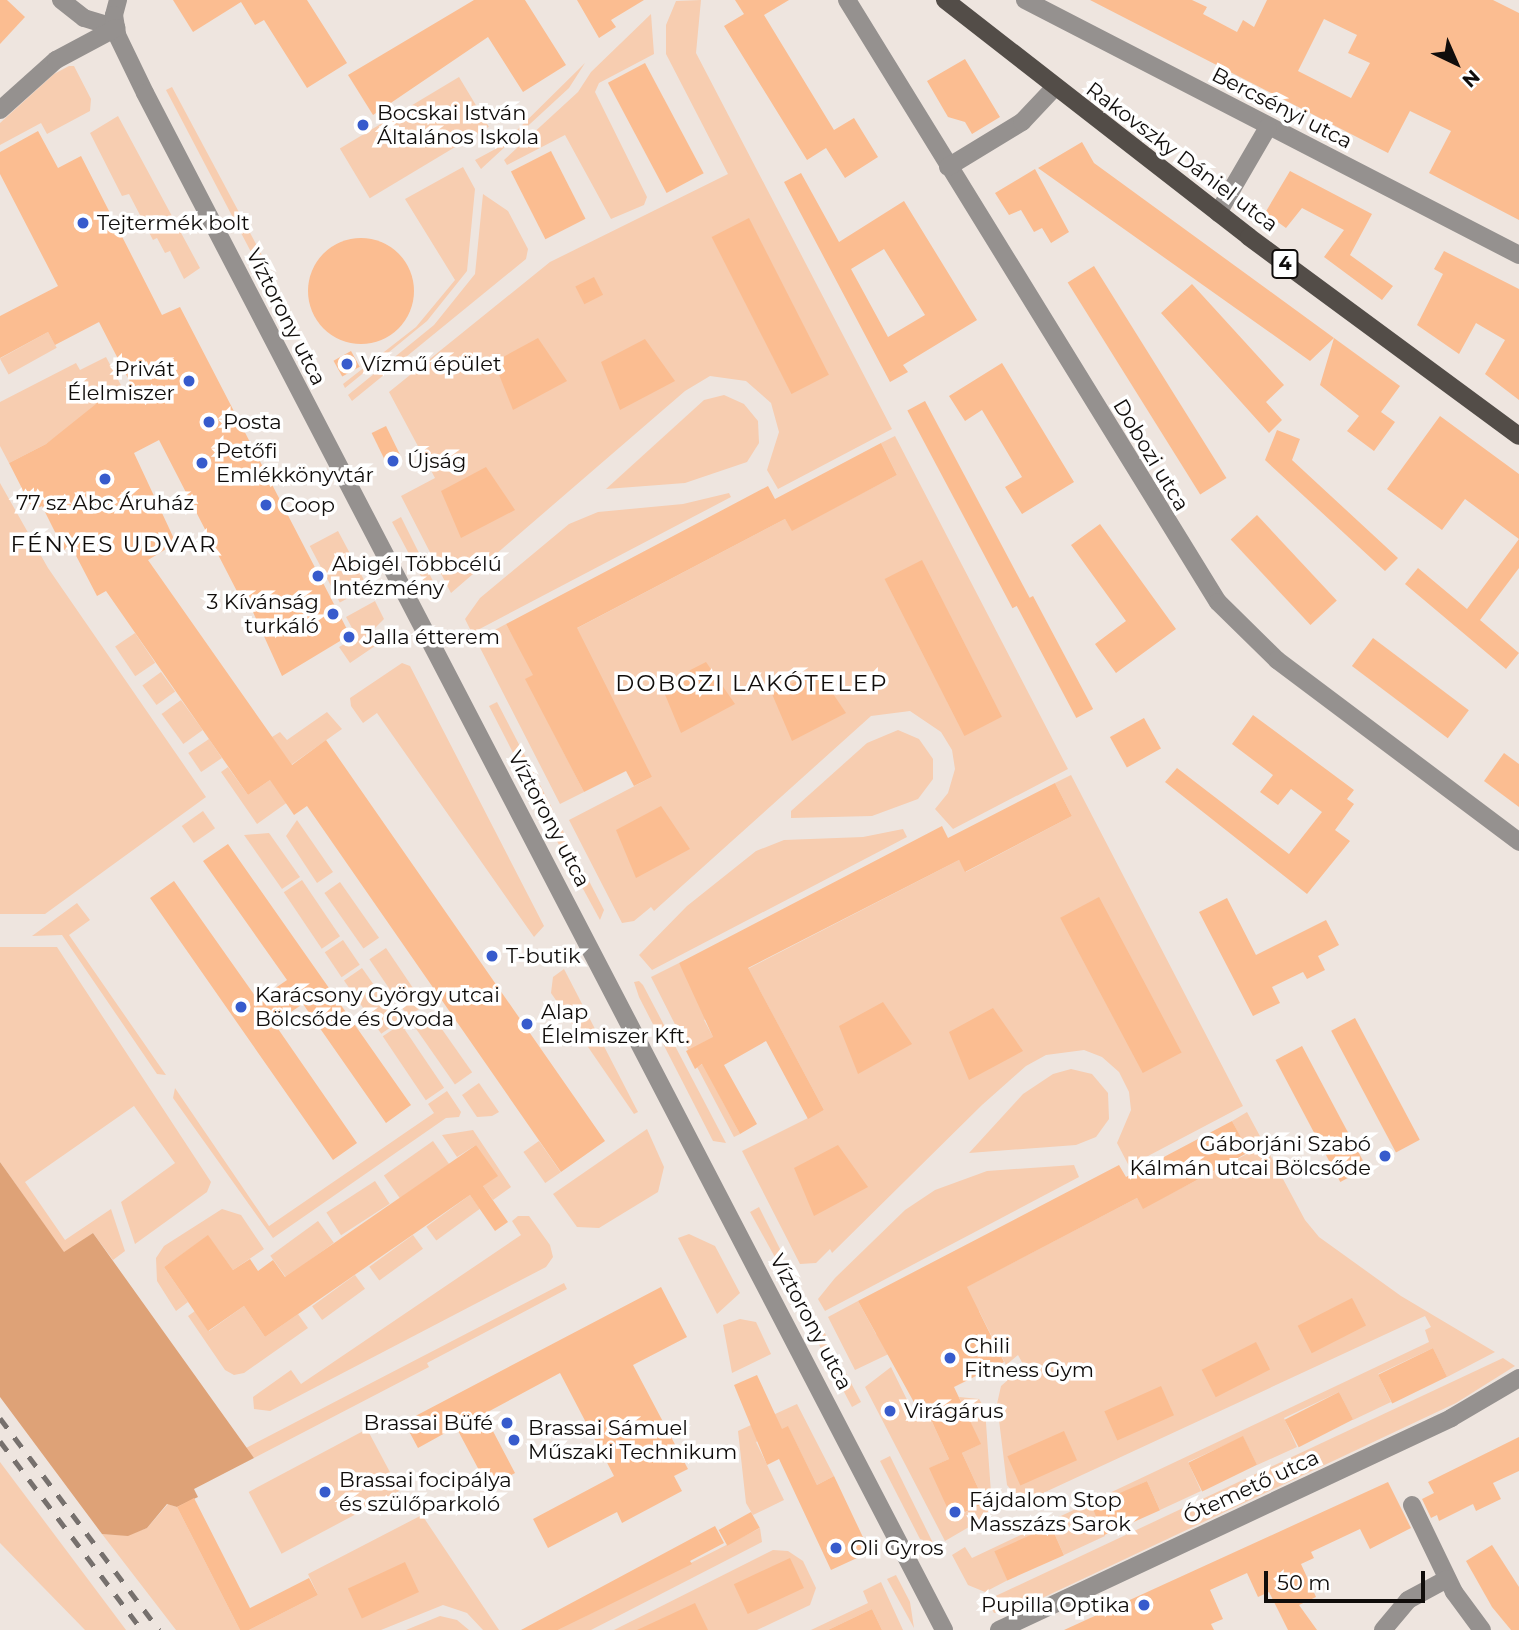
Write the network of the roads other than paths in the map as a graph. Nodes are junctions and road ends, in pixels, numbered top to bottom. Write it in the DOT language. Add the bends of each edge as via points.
graph roads {
  1 [pos="61,0"];
  2 [pos="118,0"];
  3 [pos="847,0"];
  4 [pos="944,0"];
  5 [pos="1025,0"];
  6 [pos="116,29"];
  7 [pos="1055,87"];
  8 [pos="0,110"];
  9 [pos="1268,127"];
  10 [pos="948,167"];
  11 [pos="1218,213"];
  12 [pos="1519,255"];
  13 [pos="1519,436"];
  14 [pos="1519,842"];
  15 [pos="1519,1378"];
  16 [pos="1412,1505"];
  17 [pos="1447,1579"];
  18 [pos="944,1630"];
  19 [pos="999,1630"];
  20 [pos="1383,1630"];
  21 [pos="1482,1630"];
  1 -- 6 [label="street" via="84,18"];
  2 -- 6 [label="street"];
  3 -- 10 [label="street, Dobozi utca"];
  4 -- 7 [label="main road, 4"];
  5 -- 9 [label="street, Bercsényi utca"];
  6 -- 8 [label="street" via="56,60"];
  6 -- 18 [label="street, Víztorony utca" via="309,410"];
  7 -- 10 [label="street" via="1022,122"];
  7 -- 11 [label="main road, Rakovszky Dániel utca / 4"];
  9 -- 11 [label="street"];
  9 -- 12 [label="street, Bercsényi utca"];
  10 -- 14 [label="street, Dobozi utca" via="1190,562 1227,613 1277,660"];
  11 -- 13 [label="main road, Rakovszky Dániel utca / 4"];
  15 -- 19 [label="street, Ótemető utca" via="1440,1424"];
  16 -- 17 [label="street"];
  17 -- 20 [label="street" via="1408,1600"];
  17 -- 21 [label="street"];
}
